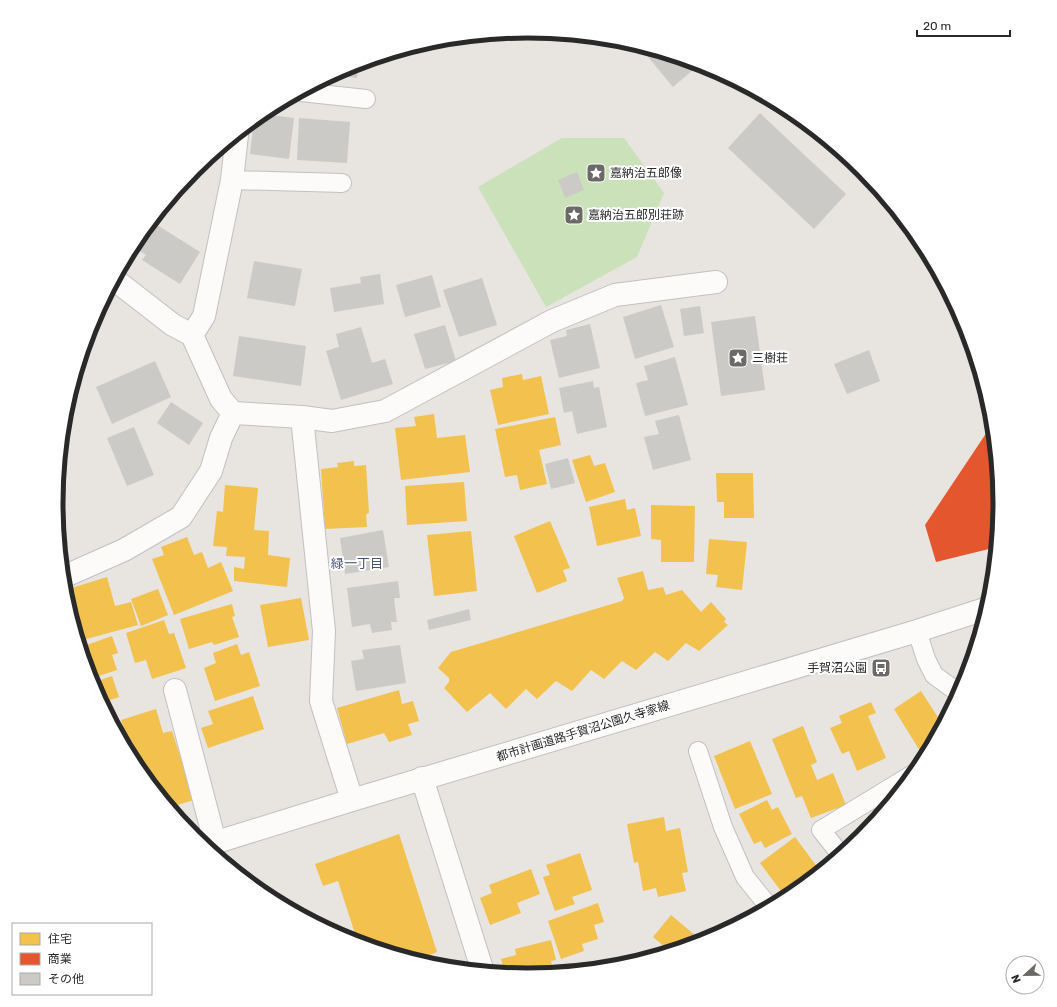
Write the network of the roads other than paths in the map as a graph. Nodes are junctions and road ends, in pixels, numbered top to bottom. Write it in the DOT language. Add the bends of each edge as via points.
graph roads {
  1 [pos="310,93"];
  2 [pos="366,98"];
  3 [pos="236,142"];
  4 [pos="232,180"];
  5 [pos="342,184"];
  6 [pos="716,282"];
  7 [pos="119,283"];
  8 [pos="192,335"];
  9 [pos="233,412"];
  10 [pos="302,417"];
  11 [pos="69,574"];
  12 [pos="981,610"];
  13 [pos="917,631"];
  14 [pos="175,690"];
  15 [pos="955,690"];
  16 [pos="698,751"];
  17 [pos="422,778"];
  18 [pos="903,780"];
  19 [pos="352,800"];
  20 [pos="208,841"];
  21 [pos="211,843"];
  22 [pos="838,851"];
  23 [pos="766,904"];
  24 [pos="481,966"];
  1 -- 2 [label="lane"];
  3 -- 4 [label="street"];
  4 -- 5 [label="lane"];
  4 -- 8 [label="street" via="204,316"];
  6 -- 10 [label="street" via="615,295 552,321 385,411 332,421"];
  7 -- 8 [label="street" via="174,325"];
  8 -- 9 [label="street" via="221,399"];
  9 -- 10 [label="street"];
  9 -- 11 [label="street" via="221,438 211,471 181,516 124,550"];
  10 -- 19 [label="street" via="324,631 321,701"];
  12 -- 13 [label="street, 都市計画道路手賀沼公園久寺家線"];
  13 -- 15 [label="lane" via="934,675"];
  13 -- 17 [label="street, 都市計画道路手賀沼公園久寺家線"];
  14 -- 20 [label="street"];
  16 -- 23 [label="lane" via="723,827 745,877"];
  17 -- 19 [label="street, 都市計画道路手賀沼公園久寺家線"];
  17 -- 24 [label="street"];
  18 -- 22 [label="lane" via="821,830"];
  19 -- 21 [label="street, 都市計画道路手賀沼公園久寺家線"];
}
